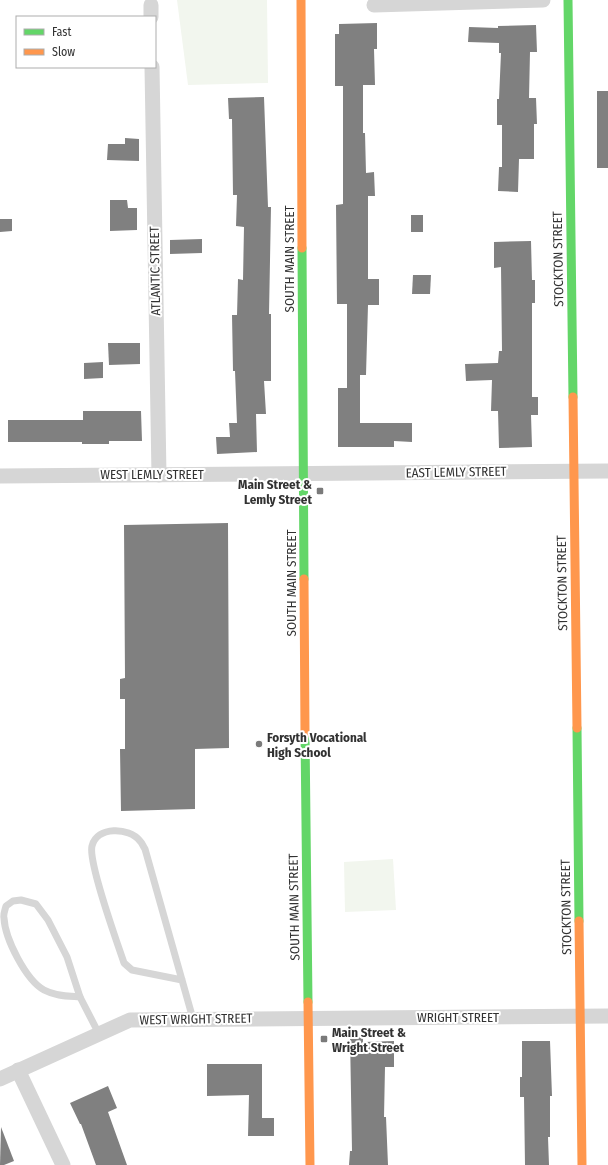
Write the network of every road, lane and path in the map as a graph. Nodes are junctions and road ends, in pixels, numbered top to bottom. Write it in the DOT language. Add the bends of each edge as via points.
graph roads {
  1 [pos="301,0"];
  2 [pos="543,0"];
  3 [pos="568,0"];
  4 [pos="374,5"];
  5 [pos="152,68"];
  6 [pos="574,471"];
  7 [pos="608,471"];
  8 [pos="303,474"];
  9 [pos="159,475"];
  10 [pos="0,476"];
  11 [pos="182,980"];
  12 [pos="80,997"];
  13 [pos="581,1016"];
  14 [pos="608,1016"];
  15 [pos="309,1018"];
  16 [pos="193,1019"];
  17 [pos="99,1034"];
  18 [pos="18,1070"];
  19 [pos="0,1079"];
  20 [pos="63,1165"];
  21 [pos="310,1165"];
  22 [pos="582,1165"];
  1 -- 8 [label="main road, SOUTH MAIN STREET"];
  2 -- 4 [label="street"];
  3 -- 6 [label="main road, STOCKTON STREET"];
  5 -- 9 [label="street, ATLANTIC STREET"];
  6 -- 7 [label="street, EAST LEMLY STREET"];
  6 -- 8 [label="street, EAST LEMLY STREET"];
  6 -- 13 [label="main road, STOCKTON STREET"];
  8 -- 9 [label="street, WEST LEMLY STREET"];
  8 -- 15 [label="main road, SOUTH MAIN STREET"];
  9 -- 10 [label="street, WEST LEMLY STREET"];
  11 -- 11 [label="lane" via="140,840 132,835 110,830 101,834 94,839 92,846 93,864 124,963 132,970"];
  11 -- 16 [label="lane"];
  12 -- 12 [label="lane" via="67,957 48,920 36,904 21,900 12,901 6,906 4,918 13,948 24,971 44,990 54,994"];
  12 -- 17 [label="lane"];
  13 -- 14 [label="street, WRIGHT STREET"];
  13 -- 15 [label="street, WRIGHT STREET"];
  13 -- 22 [label="main road, STOCKTON STREET"];
  15 -- 16 [label="street, WEST WRIGHT STREET"];
  15 -- 21 [label="main road, SOUTH MAIN STREET"];
  16 -- 17 [label="street, WEST WRIGHT STREET" via="130,1020"];
  17 -- 18 [label="street, WEST WRIGHT STREET"];
  18 -- 19 [label="street, WEST WRIGHT STREET"];
  18 -- 20 [label="street"];
}
